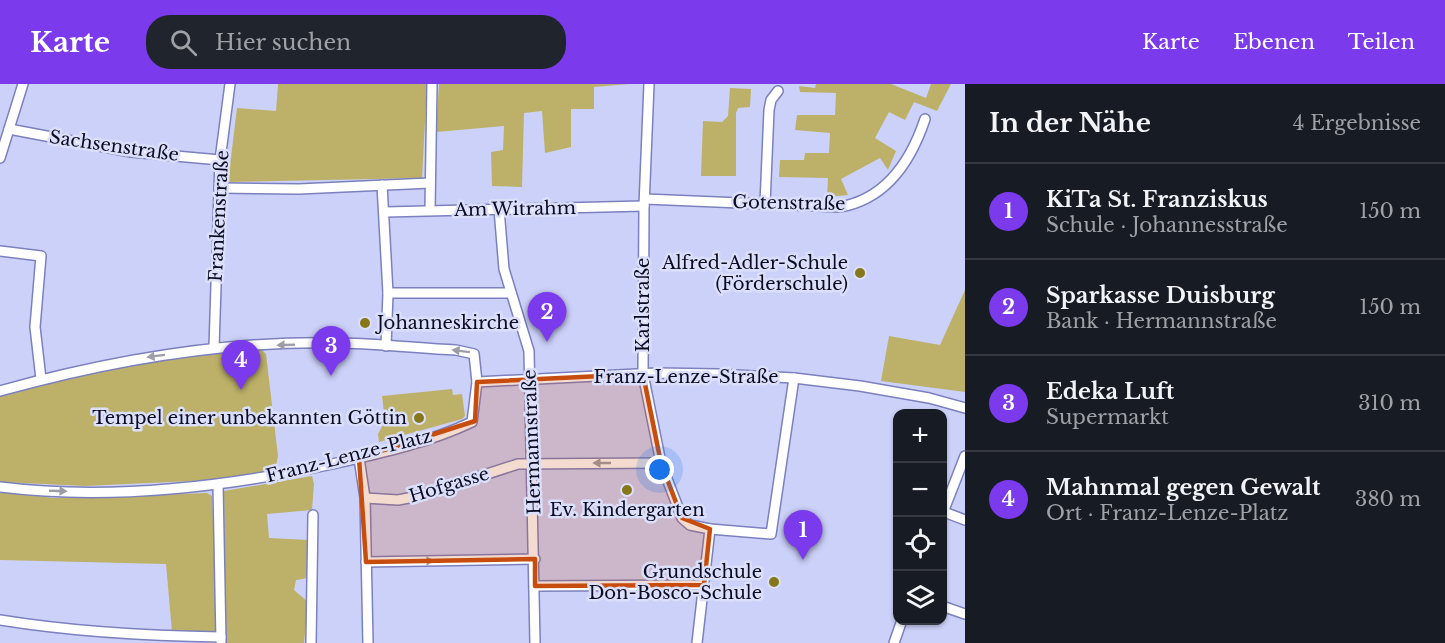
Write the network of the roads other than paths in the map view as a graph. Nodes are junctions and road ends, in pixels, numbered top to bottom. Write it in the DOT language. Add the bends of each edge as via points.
graph roads {
  1 [pos="23,84"];
  2 [pos="230,84"];
  3 [pos="432,84"];
  4 [pos="649,84"];
  5 [pos="778,91"];
  6 [pos="925,119"];
  7 [pos="9,129"];
  8 [pos="0,158"];
  9 [pos="220,160"];
  10 [pos="430,183"];
  11 [pos="381,185"];
  12 [pos="219,188"];
  13 [pos="644,202"];
  14 [pos="765,204"];
  15 [pos="499,209"];
  16 [pos="430,210"];
  17 [pos="385,212"];
  18 [pos="0,251"];
  19 [pos="388,293"];
  20 [pos="511,293"];
  21 [pos="386,346"];
  22 [pos="214,348"];
  23 [pos="643,374"];
  24 [pos="794,378"];
  25 [pos="41,379"];
  26 [pos="530,379"];
  27 [pos="477,382"];
  28 [pos="0,391"];
  29 [pos="965,408"];
  30 [pos="965,456"];
  31 [pos="359,458"];
  32 [pos="661,463"];
  33 [pos="532,464"];
  34 [pos="218,484"];
  35 [pos="0,487"];
  36 [pos="365,498"];
  37 [pos="947,503"];
  38 [pos="947,514"];
  39 [pos="313,515"];
  40 [pos="965,520"];
  41 [pos="710,529"];
  42 [pos="535,559"];
  43 [pos="366,562"];
  44 [pos="704,585"];
  45 [pos="535,586"];
  46 [pos="947,608"];
  47 [pos="965,614"];
  48 [pos="0,620"];
  49 [pos="901,625"];
  50 [pos="149,640"];
  51 [pos="221,640"];
  52 [pos="311,643"];
  53 [pos="368,643"];
  54 [pos="536,643"];
  55 [pos="697,643"];
  56 [pos="894,643"];
  1 -- 7 [label="street"];
  2 -- 9 [label="street, Frankenstraße"];
  3 -- 10 [label="street"];
  4 -- 13 [label="street, Karlstraße"];
  5 -- 14 [label="street" via="768,111"];
  6 -- 14 [label="street, Gotenstraße" via="891,181 871,198 840,207"];
  7 -- 8 [label="street"];
  7 -- 9 [label="street, Sachsenstraße" via="131,152"];
  9 -- 12 [label="street, Frankenstraße"];
  10 -- 11 [label="street"];
  10 -- 16 [label="street"];
  11 -- 12 [label="street"];
  11 -- 17 [label="street"];
  12 -- 22 [label="street, Frankenstraße"];
  13 -- 14 [label="street, Gotenstraße"];
  13 -- 15 [label="street, Am Witrahm"];
  13 -- 23 [label="street, Karlstraße"];
  15 -- 16 [label="street, Am Witrahm"];
  15 -- 20 [label="street, Hermannstraße" via="501,254"];
  16 -- 17 [label="street, Am Witrahm"];
  17 -- 19 [label="street"];
  18 -- 25 [label="street" via="41,256 35,327"];
  19 -- 20 [label="street"];
  19 -- 21 [label="street"];
  20 -- 26 [label="street, Hermannstraße" via="529,351"];
  21 -- 22 [label="street, Franz-Lenze-Platz, one-way" via="342,343"];
  27 -- 21 [label="street, Franz-Lenze-Platz, one-way" via="472,353"];
  22 -- 25 [label="street, Franz-Lenze-Platz, one-way"];
  23 -- 24 [label="street, Franz-Lenze-Straße"];
  23 -- 26 [label="street, Franz-Lenze-Straße"];
  23 -- 32 [label="street, Karlstraße"];
  24 -- 29 [label="street, Franz-Lenze-Straße" via="895,391"];
  24 -- 41 [label="street, Karlstraße" via="771,534"];
  25 -- 28 [label="street, Franz-Lenze-Platz"];
  26 -- 27 [label="street, Franz-Lenze-Straße"];
  26 -- 33 [label="street, Hermannstraße"];
  27 -- 31 [label="street, Franz-Lenze-Platz" via="472,422"];
  30 -- 37 [label="street"];
  31 -- 34 [label="street, Franz-Lenze-Platz"];
  31 -- 36 [label="street"];
  32 -- 33 [label="street, Hofgasse, one-way"];
  32 -- 41 [label="street, Karlstraße" via="682,518 690,525"];
  33 -- 36 [label="street, Hofgasse" via="488,472 399,500"];
  33 -- 42 [label="street, Hermannstraße"];
  35 -- 34 [label="street, Franz-Lenze-Platz, one-way" via="84,492"];
  34 -- 51 [label="street"];
  36 -- 43 [label="street"];
  38 -- 40 [label="street"];
  39 -- 52 [label="street"];
  41 -- 44 [label="street"];
  43 -- 42 [label="street, one-way"];
  42 -- 45 [label="street, Hermannstraße"];
  43 -- 53 [label="street"];
  44 -- 45 [label="street"];
  44 -- 55 [label="street"];
  45 -- 54 [label="street, Hermannstraße"];
  46 -- 47 [label="street"];
  48 -- 50 [label="street"];
  49 -- 56 [label="street"];
  50 -- 51 [label="street"];
}
